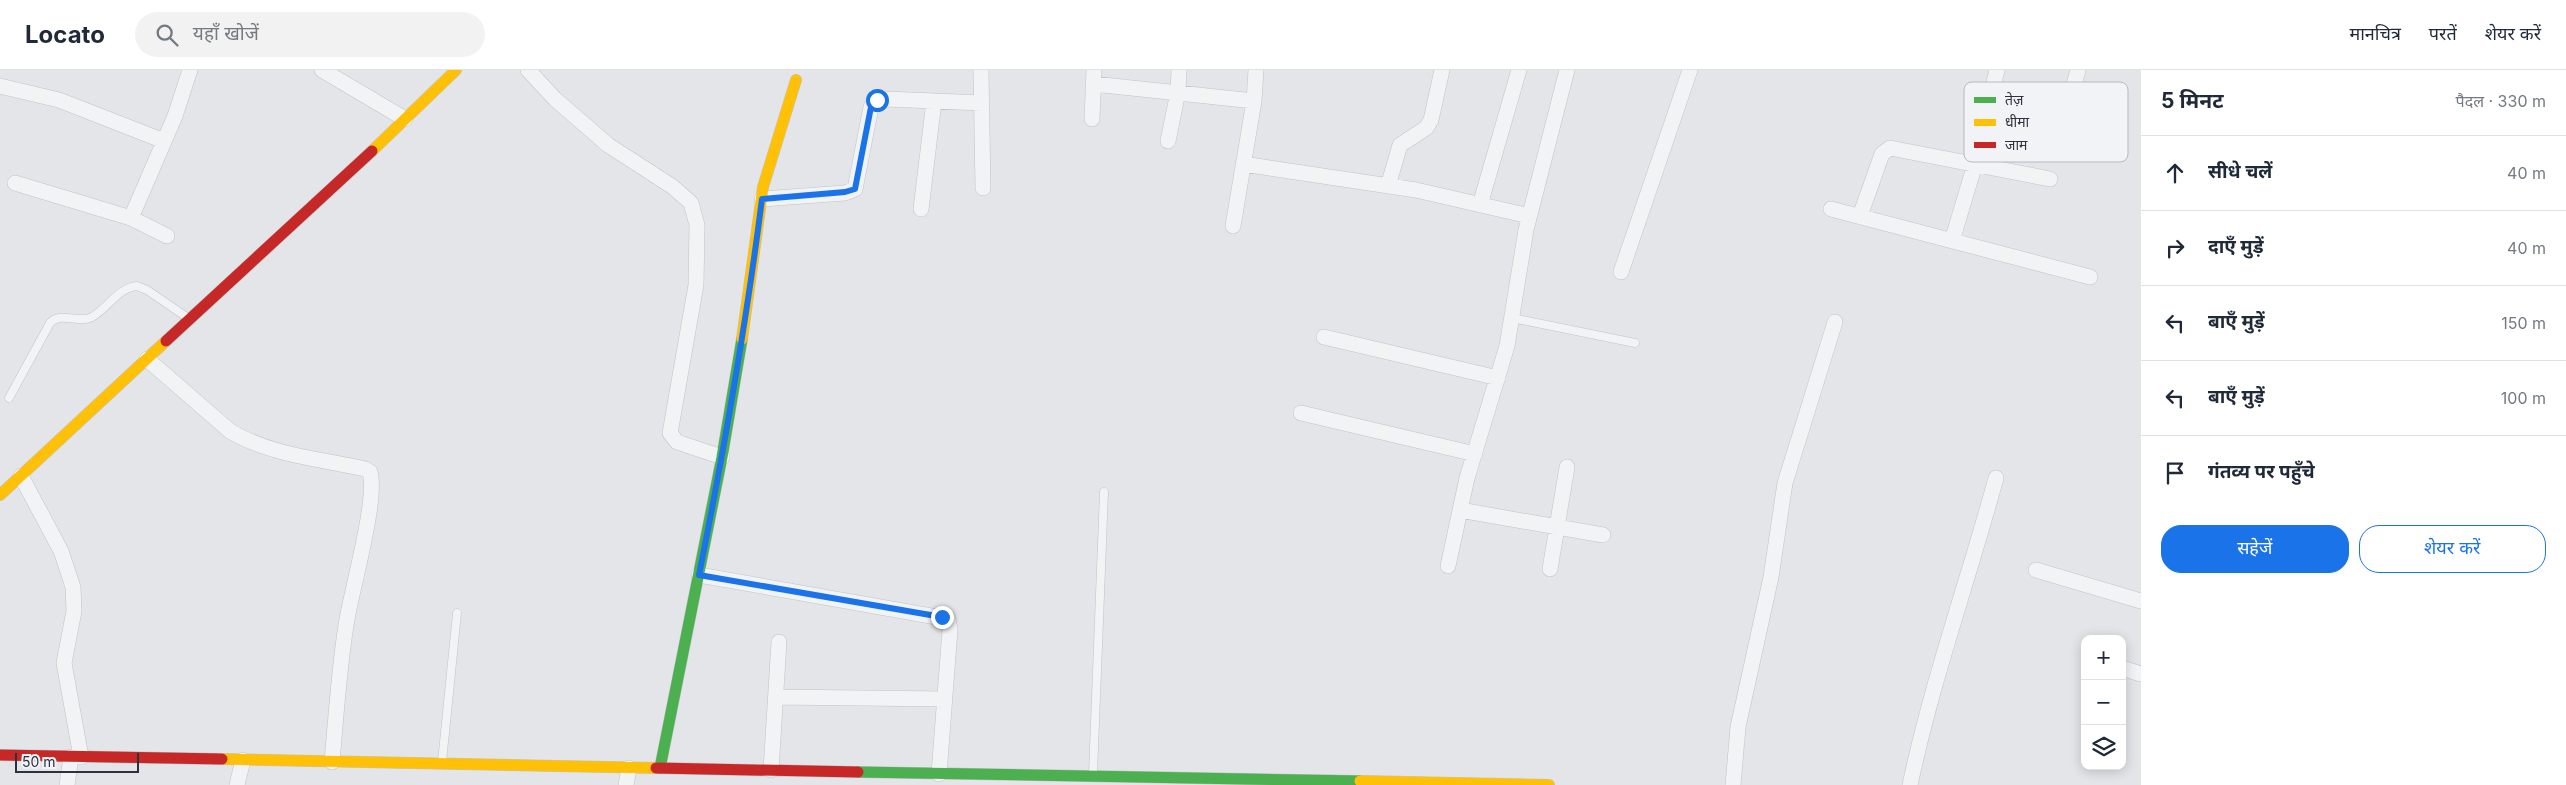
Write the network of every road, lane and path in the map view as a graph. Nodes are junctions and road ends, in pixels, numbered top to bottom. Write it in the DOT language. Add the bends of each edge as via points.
graph roads {
  1 [pos="190,70"];
  2 [pos="322,70"];
  3 [pos="456,70"];
  4 [pos="528,70"];
  5 [pos="981,70"];
  6 [pos="1179,70"];
  7 [pos="1256,70"];
  8 [pos="1442,70"];
  9 [pos="1519,70"];
  10 [pos="1567,70"];
  11 [pos="1690,70"];
  12 [pos="1094,77"];
  13 [pos="796,80"];
  14 [pos="0,86"];
  15 [pos="1178,92"];
  16 [pos="934,101"];
  17 [pos="1254,101"];
  18 [pos="982,103"];
  19 [pos="405,119"];
  20 [pos="1092,119"];
  21 [pos="164,141"];
  22 [pos="1168,141"];
  23 [pos="1964,162"];
  24 [pos="1965,162"];
  25 [pos="1244,164"];
  26 [pos="1975,164"];
  27 [pos="2050,179"];
  28 [pos="14,183"];
  29 [pos="1388,186"];
  30 [pos="983,188"];
  31 [pos="762,199"];
  32 [pos="1480,205"];
  33 [pos="1831,208"];
  34 [pos="921,209"];
  35 [pos="1529,216"];
  36 [pos="1860,216"];
  37 [pos="132,218"];
  38 [pos="1233,226"];
  39 [pos="167,236"];
  40 [pos="1952,241"];
  41 [pos="1621,272"];
  42 [pos="2090,278"];
  43 [pos="1512,318"];
  44 [pos="190,319"];
  45 [pos="1835,322"];
  46 [pos="1324,337"];
  47 [pos="1635,344"];
  48 [pos="147,359"];
  49 [pos="1498,378"];
  50 [pos="9,398"];
  51 [pos="1301,414"];
  52 [pos="1475,454"];
  53 [pos="722,457"];
  54 [pos="1567,467"];
  55 [pos="21,476"];
  56 [pos="1996,478"];
  57 [pos="1104,492"];
  58 [pos="0,495"];
  59 [pos="1460,510"];
  60 [pos="1556,527"];
  61 [pos="1603,536"];
  62 [pos="1448,566"];
  63 [pos="1550,569"];
  64 [pos="2036,570"];
  65 [pos="699,575"];
  66 [pos="2141,602"];
  67 [pos="457,613"];
  68 [pos="779,642"];
  69 [pos="2126,669"];
  70 [pos="2141,674"];
  71 [pos="776,697"];
  72 [pos="945,699"];
  73 [pos="0,756"];
  74 [pos="76,757"];
  75 [pos="243,760"];
  76 [pos="332,762"];
  77 [pos="442,764"];
  78 [pos="629,768"];
  79 [pos="660,768"];
  80 [pos="771,770"];
  81 [pos="939,774"];
  82 [pos="1093,776"];
  83 [pos="753,777"];
  84 [pos="1050,780"];
  85 [pos="1166,781"];
  86 [pos="67,785"];
  87 [pos="238,785"];
  88 [pos="626,785"];
  89 [pos="1549,785"];
  90 [pos="1733,785"];
  91 [pos="1910,785"];
  1 -- 21 [label="street"];
  2 -- 19 [label="street"];
  3 -- 19 [label="street"];
  4 -- 53 [label="street" via="608,144 692,203 697,225 696,285 670,433 676,442"];
  5 -- 18 [label="street"];
  6 -- 15 [label="street"];
  7 -- 17 [label="street"];
  8 -- 29 [label="street" via="1431,120 1426,128 1400,145"];
  9 -- 32 [label="street"];
  10 -- 35 [label="street"];
  11 -- 41 [label="street"];
  12 -- 15 [label="street"];
  12 -- 20 [label="street"];
  13 -- 31 [label="street" via="767,169"];
  14 -- 21 [label="street" via="58,100"];
  15 -- 17 [label="street"];
  15 -- 22 [label="street"];
  16 -- 18 [label="street"];
  16 -- 31 [label="street" via="886,99 873,103 857,182 852,191"];
  16 -- 34 [label="street"];
  17 -- 25 [label="street"];
  18 -- 30 [label="street"];
  19 -- 44 [label="street"];
  21 -- 37 [label="street"];
  23 -- 36 [label="street" via="1886,148"];
  24 -- 26 [label="street"];
  25 -- 29 [label="street"];
  25 -- 38 [label="street"];
  26 -- 27 [label="street"];
  26 -- 40 [label="street"];
  28 -- 37 [label="street"];
  29 -- 32 [label="street"];
  31 -- 53 [label="street"];
  32 -- 35 [label="street"];
  33 -- 36 [label="street"];
  35 -- 43 [label="street"];
  36 -- 40 [label="street"];
  37 -- 39 [label="street"];
  40 -- 42 [label="street"];
  43 -- 47 [label="lane"];
  43 -- 49 [label="street"];
  44 -- 48 [label="street"];
  44 -- 50 [label="lane" via="137,286 125,290 92,317 55,319"];
  45 -- 90 [label="street" via="1785,483 1771,577 1738,727"];
  46 -- 49 [label="street"];
  48 -- 55 [label="street"];
  48 -- 76 [label="street" via="244,440 370,472 368,516 346,626"];
  49 -- 52 [label="street"];
  51 -- 52 [label="street"];
  52 -- 59 [label="street"];
  53 -- 65 [label="street"];
  54 -- 60 [label="street"];
  55 -- 58 [label="street"];
  55 -- 74 [label="street" via="61,551 73,587 74,611 64,663"];
  56 -- 91 [label="street" via="1973,565 1924,718"];
  57 -- 82 [label="lane"];
  59 -- 60 [label="street"];
  59 -- 62 [label="street"];
  60 -- 61 [label="street"];
  60 -- 63 [label="street"];
  64 -- 66 [label="street"];
  65 -- 72 [label="street" via="946,618 950,630"];
  65 -- 79 [label="street"];
  67 -- 77 [label="lane"];
  68 -- 71 [label="street"];
  69 -- 70 [label="street"];
  71 -- 72 [label="street"];
  71 -- 80 [label="street"];
  72 -- 81 [label="street"];
  73 -- 74 [label="street"];
  74 -- 75 [label="street"];
  74 -- 86 [label="street"];
  75 -- 76 [label="street"];
  75 -- 87 [label="street"];
  76 -- 77 [label="street"];
  77 -- 78 [label="street"];
  78 -- 79 [label="street"];
  78 -- 88 [label="street"];
  79 -- 83 [label="street"];
  80 -- 81 [label="street"];
  80 -- 83 [label="street"];
  81 -- 84 [label="street"];
  82 -- 84 [label="street"];
  82 -- 85 [label="street"];
  85 -- 89 [label="street"];
}
